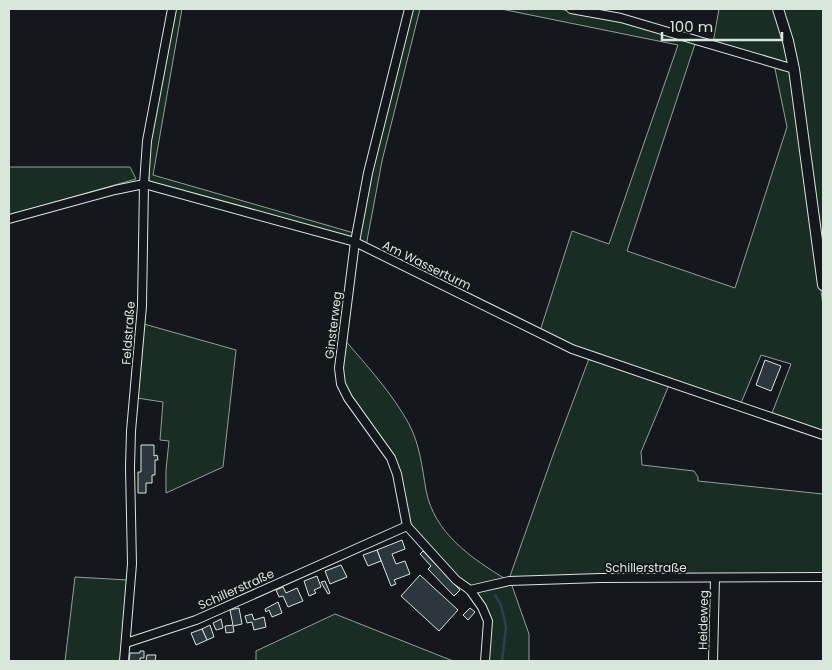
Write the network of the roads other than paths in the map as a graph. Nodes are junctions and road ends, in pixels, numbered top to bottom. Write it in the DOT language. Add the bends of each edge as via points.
graph roads {
  1 [pos="172,9"];
  2 [pos="408,9"];
  3 [pos="571,9"];
  4 [pos="778,9"];
  5 [pos="794,68"];
  6 [pos="144,184"];
  7 [pos="9,219"];
  8 [pos="355,242"];
  9 [pos="823,285"];
  10 [pos="823,435"];
  11 [pos="407,526"];
  12 [pos="823,577"];
  13 [pos="715,578"];
  14 [pos="470,590"];
  15 [pos="126,643"];
  16 [pos="124,661"];
  17 [pos="486,661"];
  18 [pos="714,661"];
  1 -- 6 [label="street, Feldstraße" via="147,141"];
  2 -- 8 [label="street, Ginsterweg" via="368,173"];
  3 -- 5 [label="street" via="621,18"];
  4 -- 5 [label="main road"];
  5 -- 9 [label="main road"];
  6 -- 7 [label="street, Am Wasserturm"];
  6 -- 8 [label="street, Am Wasserturm"];
  6 -- 15 [label="street, Feldstraße" via="142,306 131,430 132,564"];
  8 -- 10 [label="street, Am Wasserturm" via="572,349"];
  8 -- 11 [label="street, Ginsterweg" via="339,368 341,384 391,458"];
  11 -- 14 [label="street" via="456,580"];
  11 -- 15 [label="street, Schillerstraße" via="196,620"];
  12 -- 13 [label="street, Schillerstraße"];
  13 -- 14 [label="street, Schillerstraße" via="509,581"];
  13 -- 18 [label="street, Heideweg"];
  14 -- 17 [label="street" via="488,621"];
  15 -- 16 [label="street, Feldstraße"];
}
